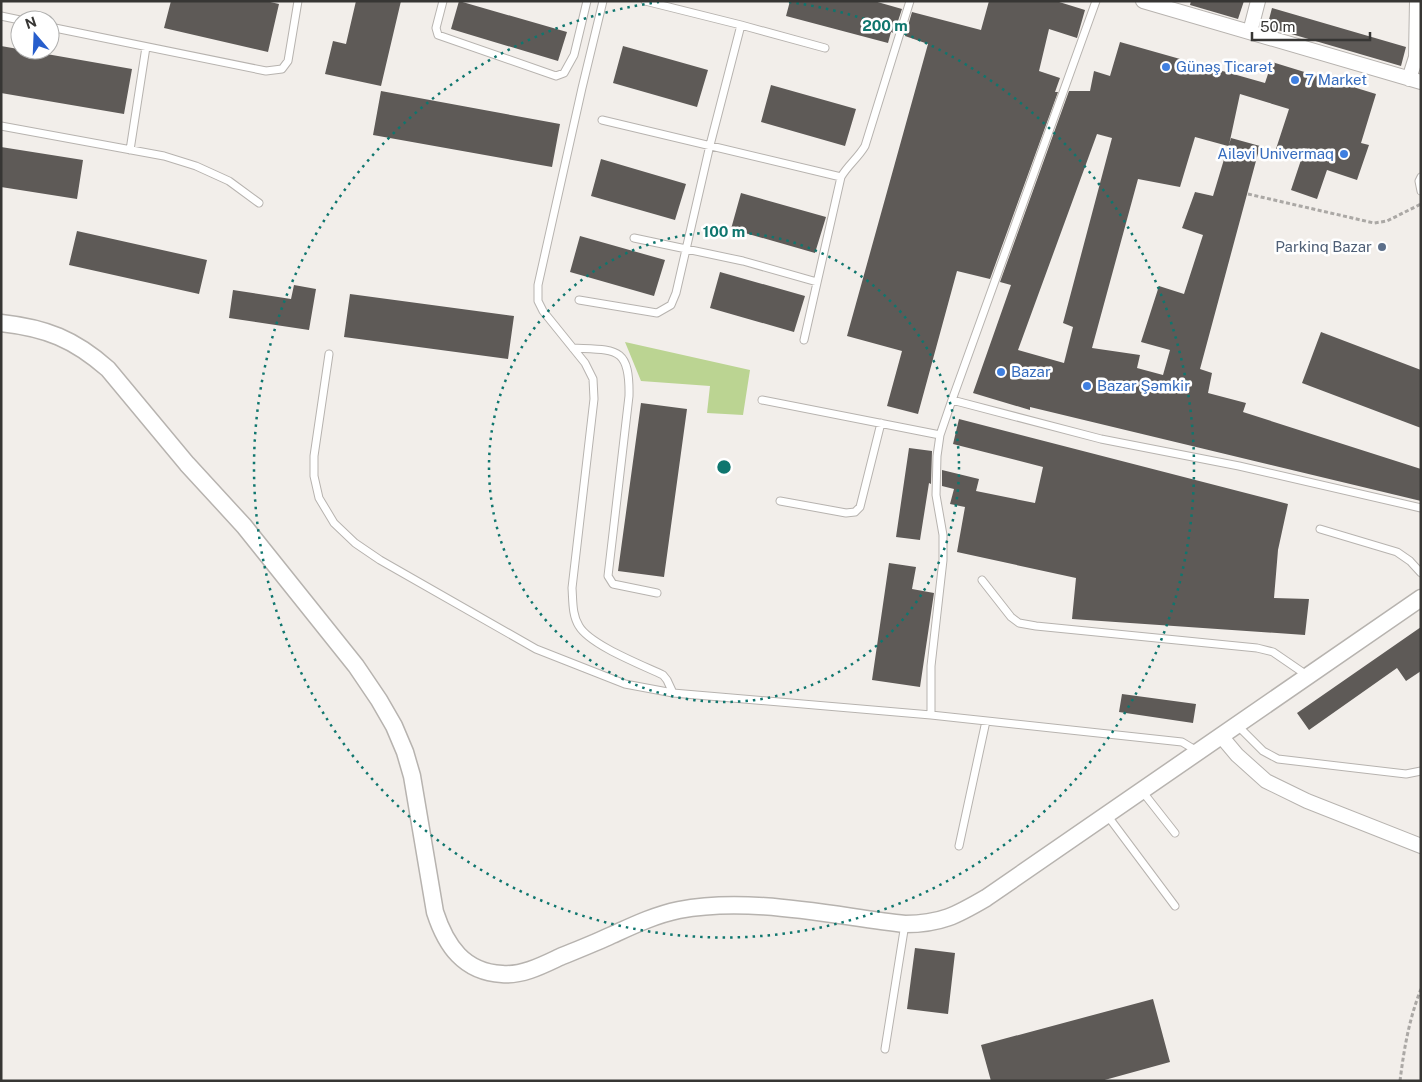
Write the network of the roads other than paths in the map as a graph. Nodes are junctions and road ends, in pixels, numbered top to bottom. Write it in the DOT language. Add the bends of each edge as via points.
graph roads {
  1 [pos="298,1"];
  2 [pos="443,1"];
  3 [pos="587,1"];
  4 [pos="603,1"];
  5 [pos="645,1"];
  6 [pos="910,1"];
  7 [pos="1096,1"];
  8 [pos="1144,1"];
  9 [pos="1258,1"];
  10 [pos="1417,1"];
  11 [pos="741,25"];
  12 [pos="60,29"];
  13 [pos="1250,32"];
  14 [pos="146,47"];
  15 [pos="825,48"];
  16 [pos="1415,80"];
  17 [pos="602,120"];
  18 [pos="1,126"];
  19 [pos="710,145"];
  20 [pos="130,150"];
  21 [pos="841,177"];
  22 [pos="1421,177"];
  23 [pos="1421,191"];
  24 [pos="258,204"];
  25 [pos="634,238"];
  26 [pos="686,249"];
  27 [pos="817,282"];
  28 [pos="579,300"];
  29 [pos="1,323"];
  30 [pos="804,340"];
  31 [pos="573,348"];
  32 [pos="329,354"];
  33 [pos="762,400"];
  34 [pos="952,400"];
  35 [pos="881,424"];
  36 [pos="940,435"];
  37 [pos="780,501"];
  38 [pos="1421,508"];
  39 [pos="1320,529"];
  40 [pos="1421,573"];
  41 [pos="982,580"];
  42 [pos="657,593"];
  43 [pos="1421,598"];
  44 [pos="1308,676"];
  45 [pos="673,693"];
  46 [pos="931,715"];
  47 [pos="986,721"];
  48 [pos="1237,725"];
  49 [pos="1221,736"];
  50 [pos="1192,748"];
  51 [pos="1421,772"];
  52 [pos="1141,791"];
  53 [pos="1107,815"];
  54 [pos="1175,833"];
  55 [pos="959,846"];
  56 [pos="1421,846"];
  57 [pos="1175,906"];
  58 [pos="905,924"];
  59 [pos="884,1049"];
  1 -- 14 [label="lane" via="288,61 282,69 266,71"];
  2 -- 3 [label="lane" via="436,28 438,35 556,76 564,73 574,55"];
  4 -- 31 [label="lane" via="538,284 538,301 543,311"];
  5 -- 11 [label="lane"];
  6 -- 21 [label="lane" via="865,146"];
  7 -- 34 [label="lane"];
  8 -- 13 [label="street"];
  9 -- 13 [label="street"];
  10 -- 16 [label="street"];
  11 -- 15 [label="lane"];
  11 -- 19 [label="lane"];
  12 -- 14 [label="lane"];
  13 -- 16 [label="street"];
  14 -- 20 [label="lane"];
  17 -- 19 [label="lane"];
  18 -- 20 [label="lane"];
  19 -- 21 [label="lane"];
  19 -- 26 [label="lane"];
  20 -- 24 [label="lane" via="196,166 229,181"];
  21 -- 27 [label="lane"];
  22 -- 23 [label="lane"];
  25 -- 26 [label="lane"];
  26 -- 27 [label="lane"];
  26 -- 28 [label="lane" via="676,293 671,305 663,311 657,313"];
  27 -- 30 [label="lane"];
  29 -- 58 [label="street" via="53,333 108,369 244,526 356,666 394,726 405,752 441,929 449,944 472,966 503,974 520,972 640,922 680,910 716,906 793,909"];
  31 -- 42 [label="lane" via="610,350 620,354 626,364 630,377 629,396 608,576 613,584"];
  31 -- 45 [label="lane" via="593,379 594,399 572,588 574,611 579,627 595,642 663,675"];
  32 -- 45 [label="lane" via="314,476 319,498 334,523 380,560 536,649 625,684"];
  33 -- 35 [label="lane"];
  34 -- 36 [label="lane"];
  34 -- 38 [label="lane" via="1101,439 1239,466"];
  35 -- 36 [label="lane"];
  35 -- 37 [label="lane" via="860,507 855,512"];
  36 -- 46 [label="lane" via="936,495 943,535 943,560 931,666"];
  39 -- 40 [label="lane" via="1397,552"];
  41 -- 44 [label="lane" via="1019,623 1257,648 1273,652"];
  43 -- 44 [label="street"];
  44 -- 48 [label="street"];
  45 -- 46 [label="lane"];
  46 -- 47 [label="lane"];
  47 -- 50 [label="lane" via="1182,742"];
  47 -- 55 [label="lane"];
  48 -- 49 [label="street"];
  48 -- 51 [label="lane" via="1263,752 1278,759 1406,774"];
  49 -- 52 [label="street"];
  49 -- 56 [label="street" via="1266,781 1307,801"];
  52 -- 53 [label="street"];
  52 -- 54 [label="lane"];
  53 -- 57 [label="lane"];
  53 -- 58 [label="street" via="961,913 930,923"];
  58 -- 59 [label="lane"];
}
